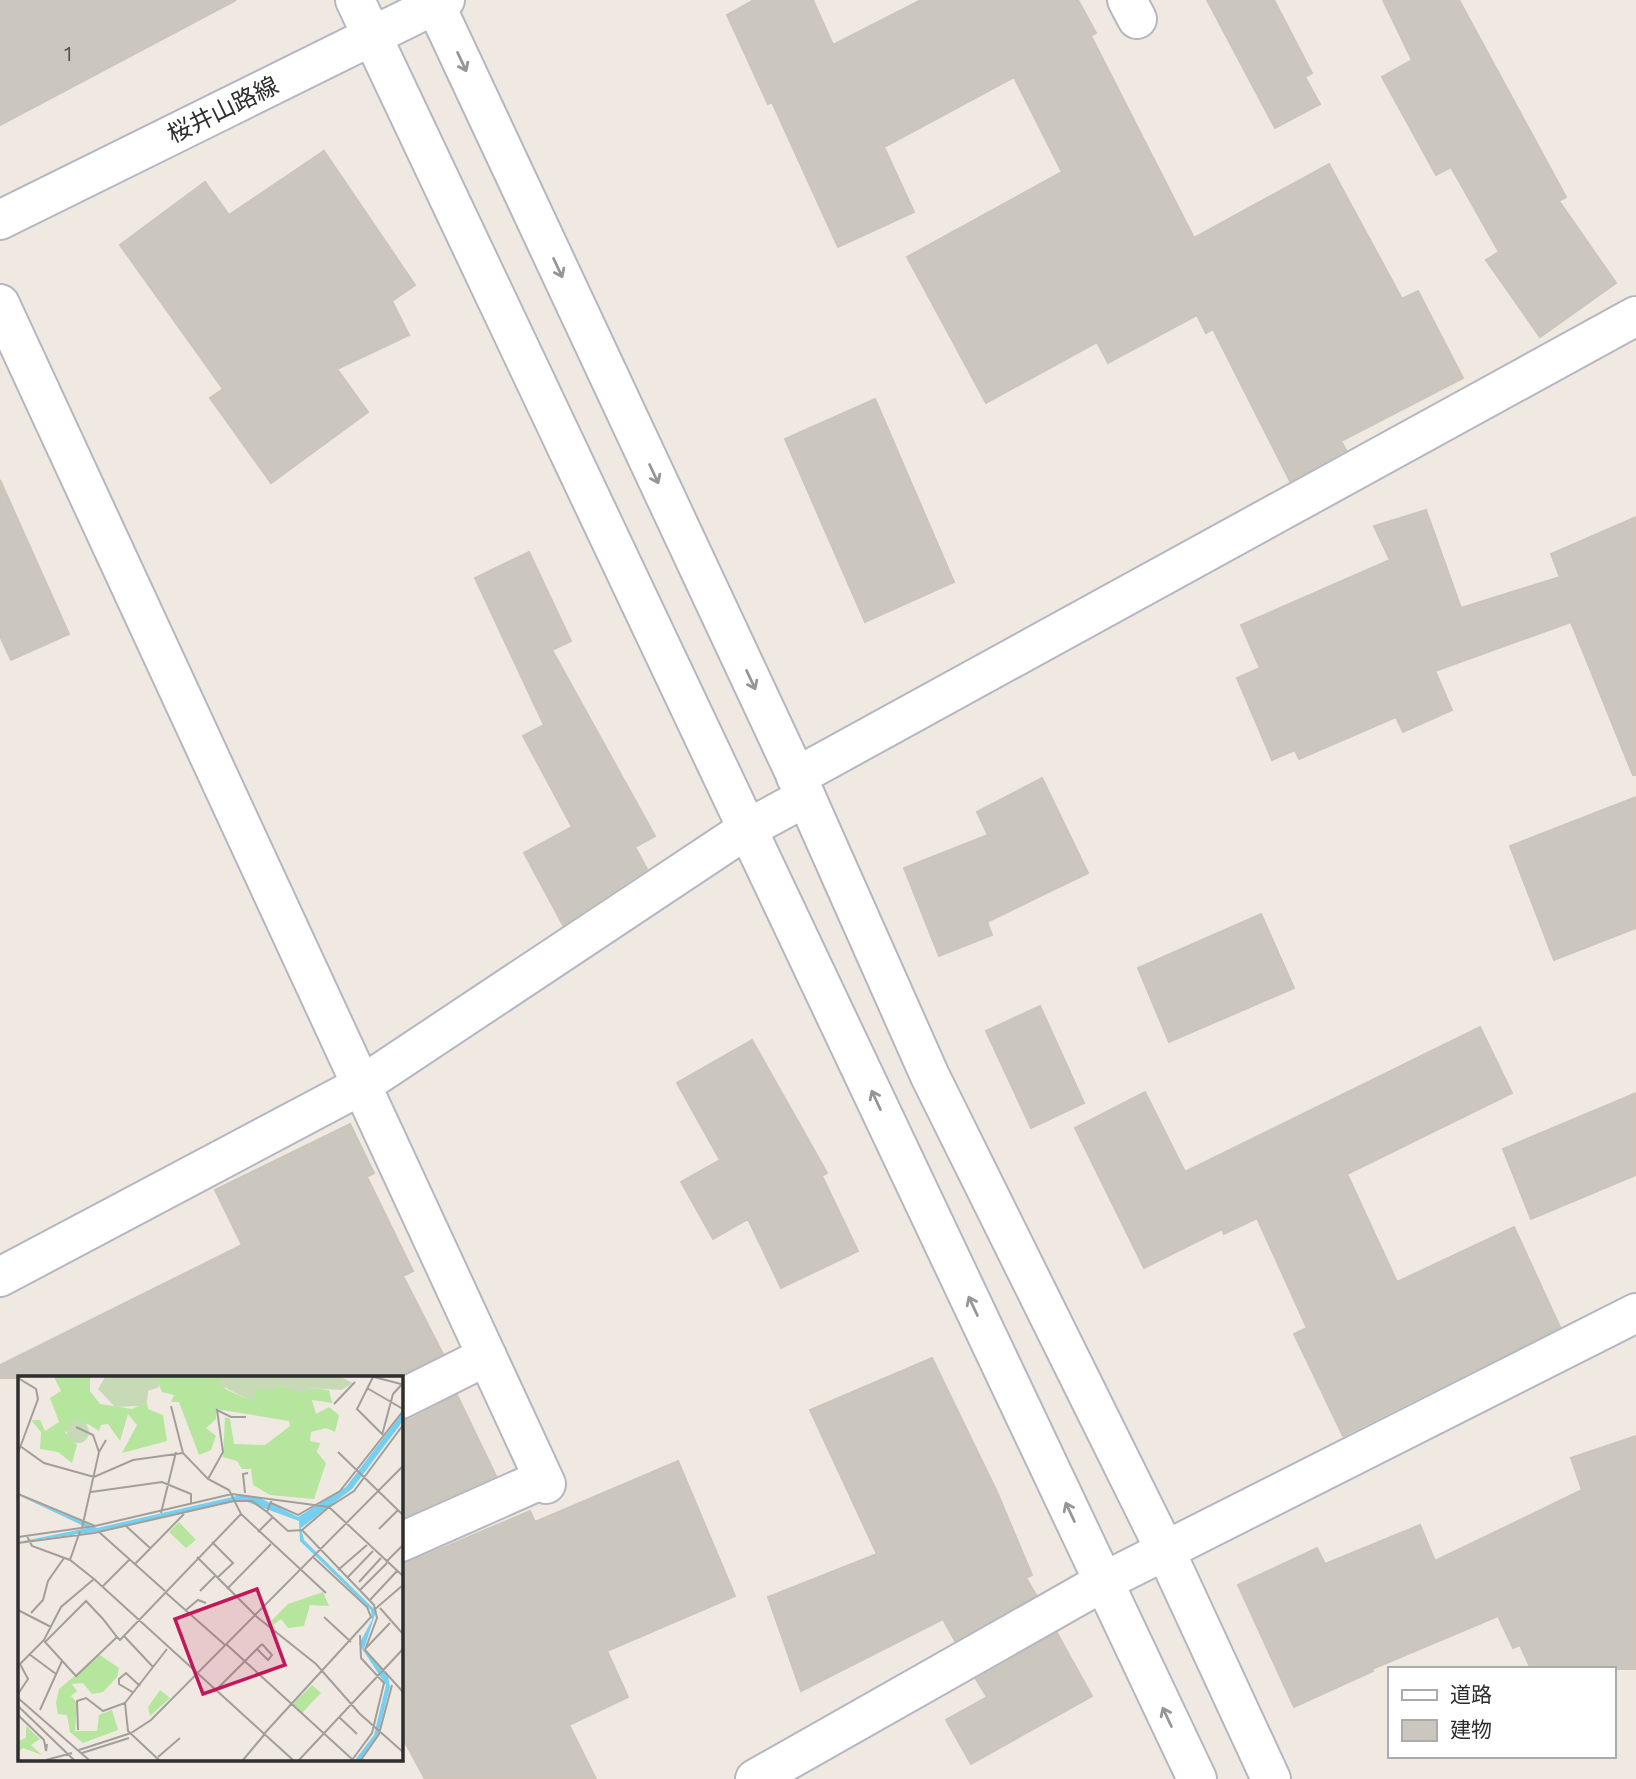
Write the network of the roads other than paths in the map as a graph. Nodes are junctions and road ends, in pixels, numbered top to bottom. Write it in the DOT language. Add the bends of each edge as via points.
graph roads {
  1 [pos="355,0"];
  2 [pos="438,2"];
  3 [pos="372,37"];
  4 [pos="0,220"];
  5 [pos="0,304"];
  6 [pos="1636,316"];
  7 [pos="801,787"];
  8 [pos="747,829"];
  9 [pos="362,1084"];
  10 [pos="0,1277"];
  11 [pos="1636,1313"];
  12 [pos="487,1356"];
  13 [pos="402,1398"];
  14 [pos="402,1542"];
  15 [pos="1165,1550"];
  16 [pos="1103,1582"];
  17 [pos="755,1779"];
  18 [pos="1197,1779"];
  19 [pos="1270,1779"];
  1 -- 3 [label="street"];
  2 -- 3 [label="street, 桜井山路線"];
  2 -- 7 [label="street, one-way"];
  3 -- 4 [label="street, 桜井山路線"];
  3 -- 8 [label="street"];
  5 -- 9 [label="street"];
  6 -- 7 [label="street"];
  7 -- 8 [label="street"];
  7 -- 15 [label="street" via="930,1076"];
  8 -- 9 [label="street"];
  16 -- 8 [label="street, one-way"];
  9 -- 10 [label="street"];
  9 -- 12 [label="street"];
  11 -- 15 [label="street"];
  12 -- 13 [label="street"];
  12 -- 14 [label="street" via="545,1481"];
  15 -- 16 [label="street"];
  15 -- 19 [label="street"];
  16 -- 17 [label="street"];
  18 -- 16 [label="street, one-way"];
}
